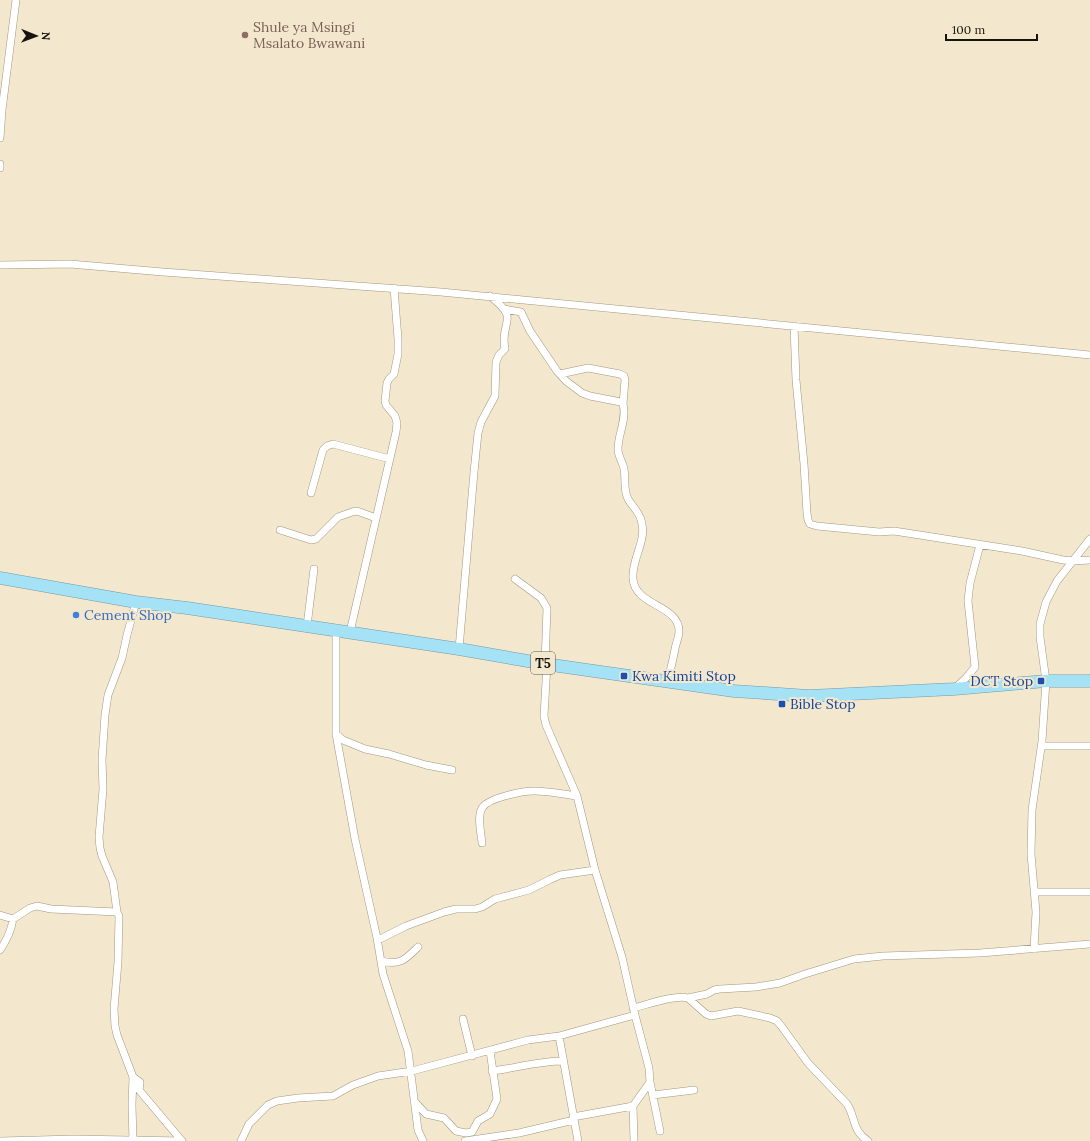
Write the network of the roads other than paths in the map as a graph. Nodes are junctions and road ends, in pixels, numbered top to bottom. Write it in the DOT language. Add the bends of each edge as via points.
graph roads {
  1 [pos="16,0"];
  2 [pos="0,138"];
  3 [pos="0,164"];
  4 [pos="0,168"];
  5 [pos="0,265"];
  6 [pos="394,288"];
  7 [pos="490,296"];
  8 [pos="504,309"];
  9 [pos="794,326"];
  10 [pos="1090,355"];
  11 [pos="560,374"];
  12 [pos="623,404"];
  13 [pos="390,459"];
  14 [pos="311,493"];
  15 [pos="376,518"];
  16 [pos="280,530"];
  17 [pos="1090,539"];
  18 [pos="980,545"];
  19 [pos="1090,560"];
  20 [pos="1074,561"];
  21 [pos="314,569"];
  22 [pos="0,578"];
  23 [pos="514,579"];
  24 [pos="136,602"];
  25 [pos="307,626"];
  26 [pos="336,631"];
  27 [pos="350,632"];
  28 [pos="459,649"];
  29 [pos="546,664"];
  30 [pos="1046,681"];
  31 [pos="1090,681"];
  32 [pos="668,682"];
  33 [pos="954,689"];
  34 [pos="336,734"];
  35 [pos="1041,746"];
  36 [pos="1090,746"];
  37 [pos="452,770"];
  38 [pos="577,796"];
  39 [pos="482,843"];
  40 [pos="595,870"];
  41 [pos="1035,892"];
  42 [pos="1090,892"];
  43 [pos="117,912"];
  44 [pos="0,915"];
  45 [pos="12,919"];
  46 [pos="378,940"];
  47 [pos="1090,944"];
  48 [pos="418,947"];
  49 [pos="1034,949"];
  50 [pos="0,950"];
  51 [pos="382,961"];
  52 [pos="688,998"];
  53 [pos="634,1012"];
  54 [pos="463,1018"];
  55 [pos="559,1036"];
  56 [pos="490,1051"];
  57 [pos="472,1056"];
  58 [pos="563,1060"];
  59 [pos="492,1071"];
  60 [pos="412,1072"];
  61 [pos="133,1077"];
  62 [pos="650,1082"];
  63 [pos="694,1090"];
  64 [pos="653,1095"];
  65 [pos="415,1102"];
  66 [pos="633,1106"];
  67 [pos="574,1118"];
  68 [pos="660,1131"];
  69 [pos="133,1140"];
  70 [pos="1,1141"];
  71 [pos="182,1141"];
  72 [pos="241,1141"];
  73 [pos="423,1141"];
  74 [pos="465,1141"];
  75 [pos="578,1141"];
  76 [pos="634,1141"];
  77 [pos="868,1141"];
  1 -- 2 [label="street"];
  3 -- 4 [label="street"];
  5 -- 6 [label="street" via="70,264"];
  6 -- 7 [label="street"];
  6 -- 13 [label="street" via="398,354 394,374 388,379 385,401 397,423"];
  7 -- 8 [label="street"];
  7 -- 9 [label="street"];
  8 -- 11 [label="street" via="521,312 530,331"];
  8 -- 28 [label="street" via="508,317 504,335 505,349 496,362 496,394 481,422 476,452"];
  9 -- 10 [label="street"];
  9 -- 18 [label="street" via="798,403 810,524 868,531 894,531"];
  11 -- 12 [label="street" via="582,393"];
  11 -- 12 [label="street" via="588,368 620,374 625,380"];
  12 -- 32 [label="street" via="619,457 624,469 628,498 641,520 642,530 641,543 633,566 633,580 638,593 675,618 679,630"];
  13 -- 14 [label="street" via="333,444 327,446 323,450"];
  13 -- 15 [label="street"];
  15 -- 16 [label="street" via="357,511 352,512 338,517 316,539 311,540"];
  15 -- 27 [label="street"];
  17 -- 20 [label="street"];
  18 -- 20 [label="street"];
  18 -- 33 [label="street" via="968,601 975,667"];
  19 -- 20 [label="street"];
  20 -- 30 [label="street" via="1057,581 1043,608 1040,636"];
  21 -- 25 [label="street"];
  22 -- 24 [label="highway, T5"];
  23 -- 29 [label="street" via="541,598 547,608"];
  24 -- 25 [label="highway, T5"];
  24 -- 43 [label="street" via="122,658 107,700 102,760 100,848 114,882"];
  25 -- 26 [label="highway, T5"];
  26 -- 27 [label="highway, T5"];
  26 -- 34 [label="street"];
  27 -- 28 [label="highway, T5"];
  28 -- 29 [label="highway, T5"];
  29 -- 32 [label="highway, T5"];
  29 -- 38 [label="street" via="546,725"];
  30 -- 31 [label="highway, T5"];
  30 -- 33 [label="highway, T5"];
  30 -- 35 [label="street"];
  32 -- 33 [label="highway, T5" via="734,691 809,696"];
  34 -- 37 [label="street" via="343,740 365,749"];
  34 -- 46 [label="street" via="355,839"];
  35 -- 36 [label="street"];
  35 -- 41 [label="street" via="1032,810 1032,878"];
  38 -- 39 [label="street" via="534,791 490,801 481,812"];
  38 -- 40 [label="street"];
  40 -- 46 [label="street" via="551,878 529,890 495,899 475,909 444,912"];
  40 -- 53 [label="street" via="622,957"];
  41 -- 42 [label="street"];
  41 -- 49 [label="street"];
  43 -- 45 [label="street" via="37,906"];
  43 -- 61 [label="street" via="119,930 115,1026"];
  44 -- 45 [label="street"];
  45 -- 50 [label="street" via="11,931"];
  46 -- 51 [label="street"];
  47 -- 49 [label="street"];
  48 -- 51 [label="street" via="402,961"];
  49 -- 52 [label="street" via="854,959 780,983 720,989"];
  51 -- 60 [label="street" via="385,981 408,1051"];
  52 -- 53 [label="street" via="677,997"];
  52 -- 77 [label="street" via="711,1016 738,1011 777,1022 808,1063 847,1104 856,1130"];
  53 -- 55 [label="street"];
  53 -- 62 [label="street" via="649,1068"];
  54 -- 57 [label="street"];
  55 -- 56 [label="street" via="528,1040"];
  55 -- 58 [label="street"];
  56 -- 57 [label="street"];
  56 -- 59 [label="street"];
  57 -- 60 [label="street"];
  58 -- 59 [label="street"];
  58 -- 67 [label="street"];
  59 -- 65 [label="street" via="497,1099 490,1114 478,1122 472,1132 456,1131 444,1118 426,1114"];
  60 -- 65 [label="street"];
  60 -- 72 [label="street" via="378,1076 333,1096 277,1101 268,1105 249,1124"];
  61 -- 69 [label="street"];
  61 -- 71 [label="street" via="140,1082 139,1090"];
  62 -- 64 [label="street"];
  62 -- 66 [label="street"];
  63 -- 64 [label="street"];
  64 -- 68 [label="street"];
  65 -- 73 [label="street" via="418,1130"];
  66 -- 67 [label="street"];
  66 -- 76 [label="street"];
  67 -- 74 [label="street" via="520,1133"];
  67 -- 75 [label="street"];
  69 -- 70 [label="street"];
  69 -- 71 [label="street"];
}
